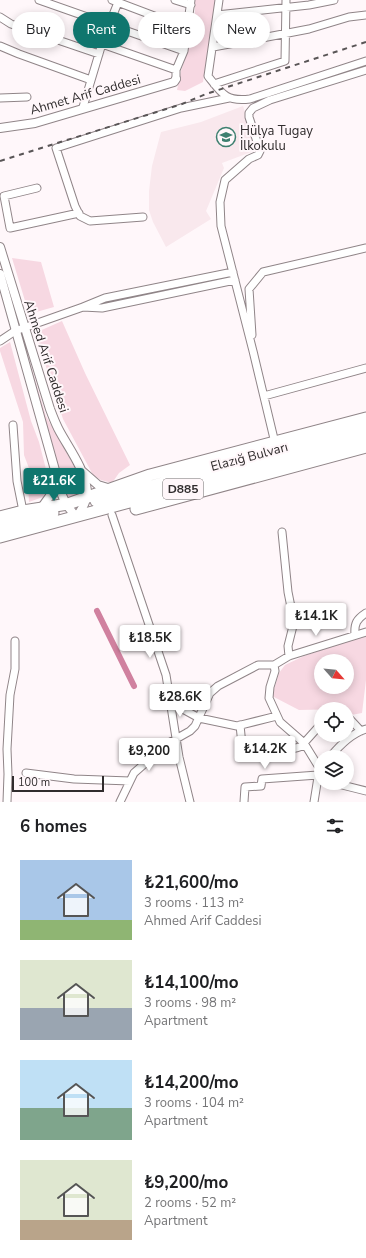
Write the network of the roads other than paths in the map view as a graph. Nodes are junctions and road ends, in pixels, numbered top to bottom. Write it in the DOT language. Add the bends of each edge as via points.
graph roads {
  1 [pos="38,0"];
  2 [pos="175,0"];
  3 [pos="219,0"];
  4 [pos="334,0"];
  5 [pos="116,1"];
  6 [pos="191,3"];
  7 [pos="286,3"];
  8 [pos="74,12"];
  9 [pos="113,12"];
  10 [pos="145,12"];
  11 [pos="217,12"];
  12 [pos="234,12"];
  13 [pos="366,15"];
  14 [pos="0,16"];
  15 [pos="130,31"];
  16 [pos="285,33"];
  17 [pos="270,36"];
  18 [pos="0,46"];
  19 [pos="213,47"];
  20 [pos="101,48"];
  21 [pos="113,48"];
  22 [pos="184,48"];
  23 [pos="184,51"];
  24 [pos="99,54"];
  25 [pos="366,61"];
  26 [pos="176,70"];
  27 [pos="366,70"];
  28 [pos="176,79"];
  29 [pos="91,80"];
  30 [pos="214,84"];
  31 [pos="27,97"];
  32 [pos="0,98"];
  33 [pos="229,98"];
  34 [pos="83,108"];
  35 [pos="0,128"];
  36 [pos="37,188"];
  37 [pos="79,213"];
  38 [pos="143,217"];
  39 [pos="0,247"];
  40 [pos="366,248"];
  41 [pos="233,272"];
  42 [pos="0,274"];
  43 [pos="235,280"];
  44 [pos="83,307"];
  45 [pos="25,328"];
  46 [pos="15,331"];
  47 [pos="0,339"];
  48 [pos="254,355"];
  49 [pos="366,368"];
  50 [pos="264,396"];
  51 [pos="366,418"];
  52 [pos="13,425"];
  53 [pos="366,428"];
  54 [pos="366,438"];
  55 [pos="275,442"];
  56 [pos="366,447"];
  57 [pos="314,462"];
  58 [pos="271,465"];
  59 [pos="80,469"];
  60 [pos="56,475"];
  61 [pos="111,489"];
  62 [pos="85,502"];
  63 [pos="71,510"];
  64 [pos="23,511"];
  65 [pos="39,513"];
  66 [pos="112,515"];
  67 [pos="0,517"];
  68 [pos="0,526"];
  69 [pos="282,532"];
  70 [pos="0,537"];
  71 [pos="0,543"];
  72 [pos="366,613"];
  73 [pos="366,632"];
  74 [pos="354,635"];
  75 [pos="15,641"];
  76 [pos="289,656"];
  77 [pos="274,665"];
  78 [pos="170,702"];
  79 [pos="277,716"];
  80 [pos="199,718"];
  81 [pos="354,722"];
  82 [pos="240,725"];
  83 [pos="364,730"];
  84 [pos="314,733"];
  85 [pos="176,740"];
  86 [pos="305,744"];
  87 [pos="336,750"];
  88 [pos="314,762"];
  89 [pos="26,773"];
  90 [pos="314,775"];
  91 [pos="130,781"];
  92 [pos="354,788"];
  93 [pos="317,790"];
  94 [pos="366,791"];
  95 [pos="7,802"];
  96 [pos="120,802"];
  97 [pos="190,802"];
  98 [pos="244,802"];
  99 [pos="314,802"];
  1 -- 8 [label="street"];
  2 -- 6 [label="street"];
  3 -- 11 [label="street"];
  4 -- 7 [label="street" via="309,5"];
  5 -- 9 [label="street"];
  5 -- 10 [label="street"];
  7 -- 12 [label="street"];
  7 -- 16 [label="street"];
  13 -- 16 [label="street"];
  14 -- 24 [label="street" via="11,24"];
  15 -- 23 [label="street"];
  16 -- 17 [label="street"];
  16 -- 30 [label="street" via="285,61"];
  18 -- 29 [label="street"];
  19 -- 30 [label="street" via="208,76"];
  20 -- 24 [label="street"];
  21 -- 26 [label="street"];
  22 -- 23 [label="street"];
  23 -- 26 [label="street"];
  24 -- 29 [label="street"];
  25 -- 33 [label="street" via="250,99"];
  26 -- 28 [label="street"];
  27 -- 41 [label="street" via="252,108 249,117 260,151 225,180 220,202 221,226"];
  28 -- 34 [label="street, Ahmet Arif Caddesi" via="174,82"];
  29 -- 34 [label="street"];
  30 -- 33 [label="street"];
  31 -- 32 [label="street"];
  33 -- 37 [label="street" via="181,108 56,148"];
  34 -- 35 [label="street, Ahmet Arif Caddesi" via="35,122"];
  36 -- 37 [label="street" via="4,196 10,228"];
  37 -- 38 [label="street" via="90,222"];
  39 -- 45 [label="street, Ahmed Arif Caddesi"];
  40 -- 48 [label="street" via="263,272 249,290"];
  41 -- 43 [label="street"];
  41 -- 44 [label="street" via="106,298"];
  42 -- 46 [label="street, Ahmed Arif Caddesi"];
  43 -- 44 [label="street" via="102,308"];
  43 -- 48 [label="street"];
  44 -- 45 [label="street"];
  45 -- 46 [label="street"];
  45 -- 59 [label="street, Ahmed Arif Caddesi" via="50,409"];
  46 -- 47 [label="street"];
  46 -- 60 [label="street, Ahmed Arif Caddesi"];
  48 -- 50 [label="street"];
  49 -- 50 [label="street"];
  50 -- 55 [label="street"];
  51 -- 55 [label="highway"];
  52 -- 64 [label="street" via="17,481"];
  53 -- 62 [label="highway, Elazığ Bulvarı / D885"];
  54 -- 58 [label="highway, Elazığ Bulvarı / D885"];
  55 -- 61 [label="highway" via="150,475"];
  56 -- 57 [label="highway"];
  57 -- 58 [label="highway"];
  57 -- 66 [label="highway"];
  58 -- 63 [label="highway, Elazığ Bulvarı / D885"];
  59 -- 61 [label="street, Ahmed Arif Caddesi" via="98,485"];
  59 -- 62 [label="street, Ahmed Arif Caddesi" via="86,486"];
  60 -- 63 [label="street, Ahmed Arif Caddesi"];
  60 -- 65 [label="street, Ahmed Arif Caddesi" via="52,493"];
  61 -- 62 [label="highway"];
  62 -- 63 [label="highway, Elazığ Bulvarı / D885"];
  63 -- 65 [label="highway, Elazığ Bulvarı / D885"];
  63 -- 70 [label="highway, Elazığ Bulvarı / D885"];
  64 -- 65 [label="highway"];
  64 -- 67 [label="highway"];
  65 -- 68 [label="highway, Elazığ Bulvarı / D885"];
  66 -- 71 [label="highway"];
  66 -- 78 [label="street" via="166,675"];
  69 -- 76 [label="street" via="294,622 288,646"];
  72 -- 74 [label="street" via="357,620"];
  73 -- 74 [label="street"];
  74 -- 76 [label="street"];
  75 -- 95 [label="street" via="15,670 10,695 7,749"];
  76 -- 77 [label="street"];
  77 -- 79 [label="street" via="269,698"];
  77 -- 80 [label="street" via="258,665 218,686 210,693"];
  78 -- 80 [label="street"];
  78 -- 85 [label="street"];
  79 -- 82 [label="street"];
  79 -- 86 [label="street" via="280,722"];
  80 -- 82 [label="street"];
  80 -- 85 [label="street" via="190,731"];
  81 -- 83 [label="street"];
  82 -- 86 [label="street" via="244,748 263,752 295,749"];
  83 -- 87 [label="street"];
  84 -- 86 [label="street"];
  85 -- 91 [label="street" via="145,762"];
  85 -- 97 [label="street"];
  86 -- 88 [label="street"];
  89 -- 91 [label="street" via="74,779"];
  90 -- 98 [label="street" via="262,779 261,786 245,787"];
  91 -- 96 [label="street"];
  92 -- 94 [label="street"];
  93 -- 99 [label="street"];
}
